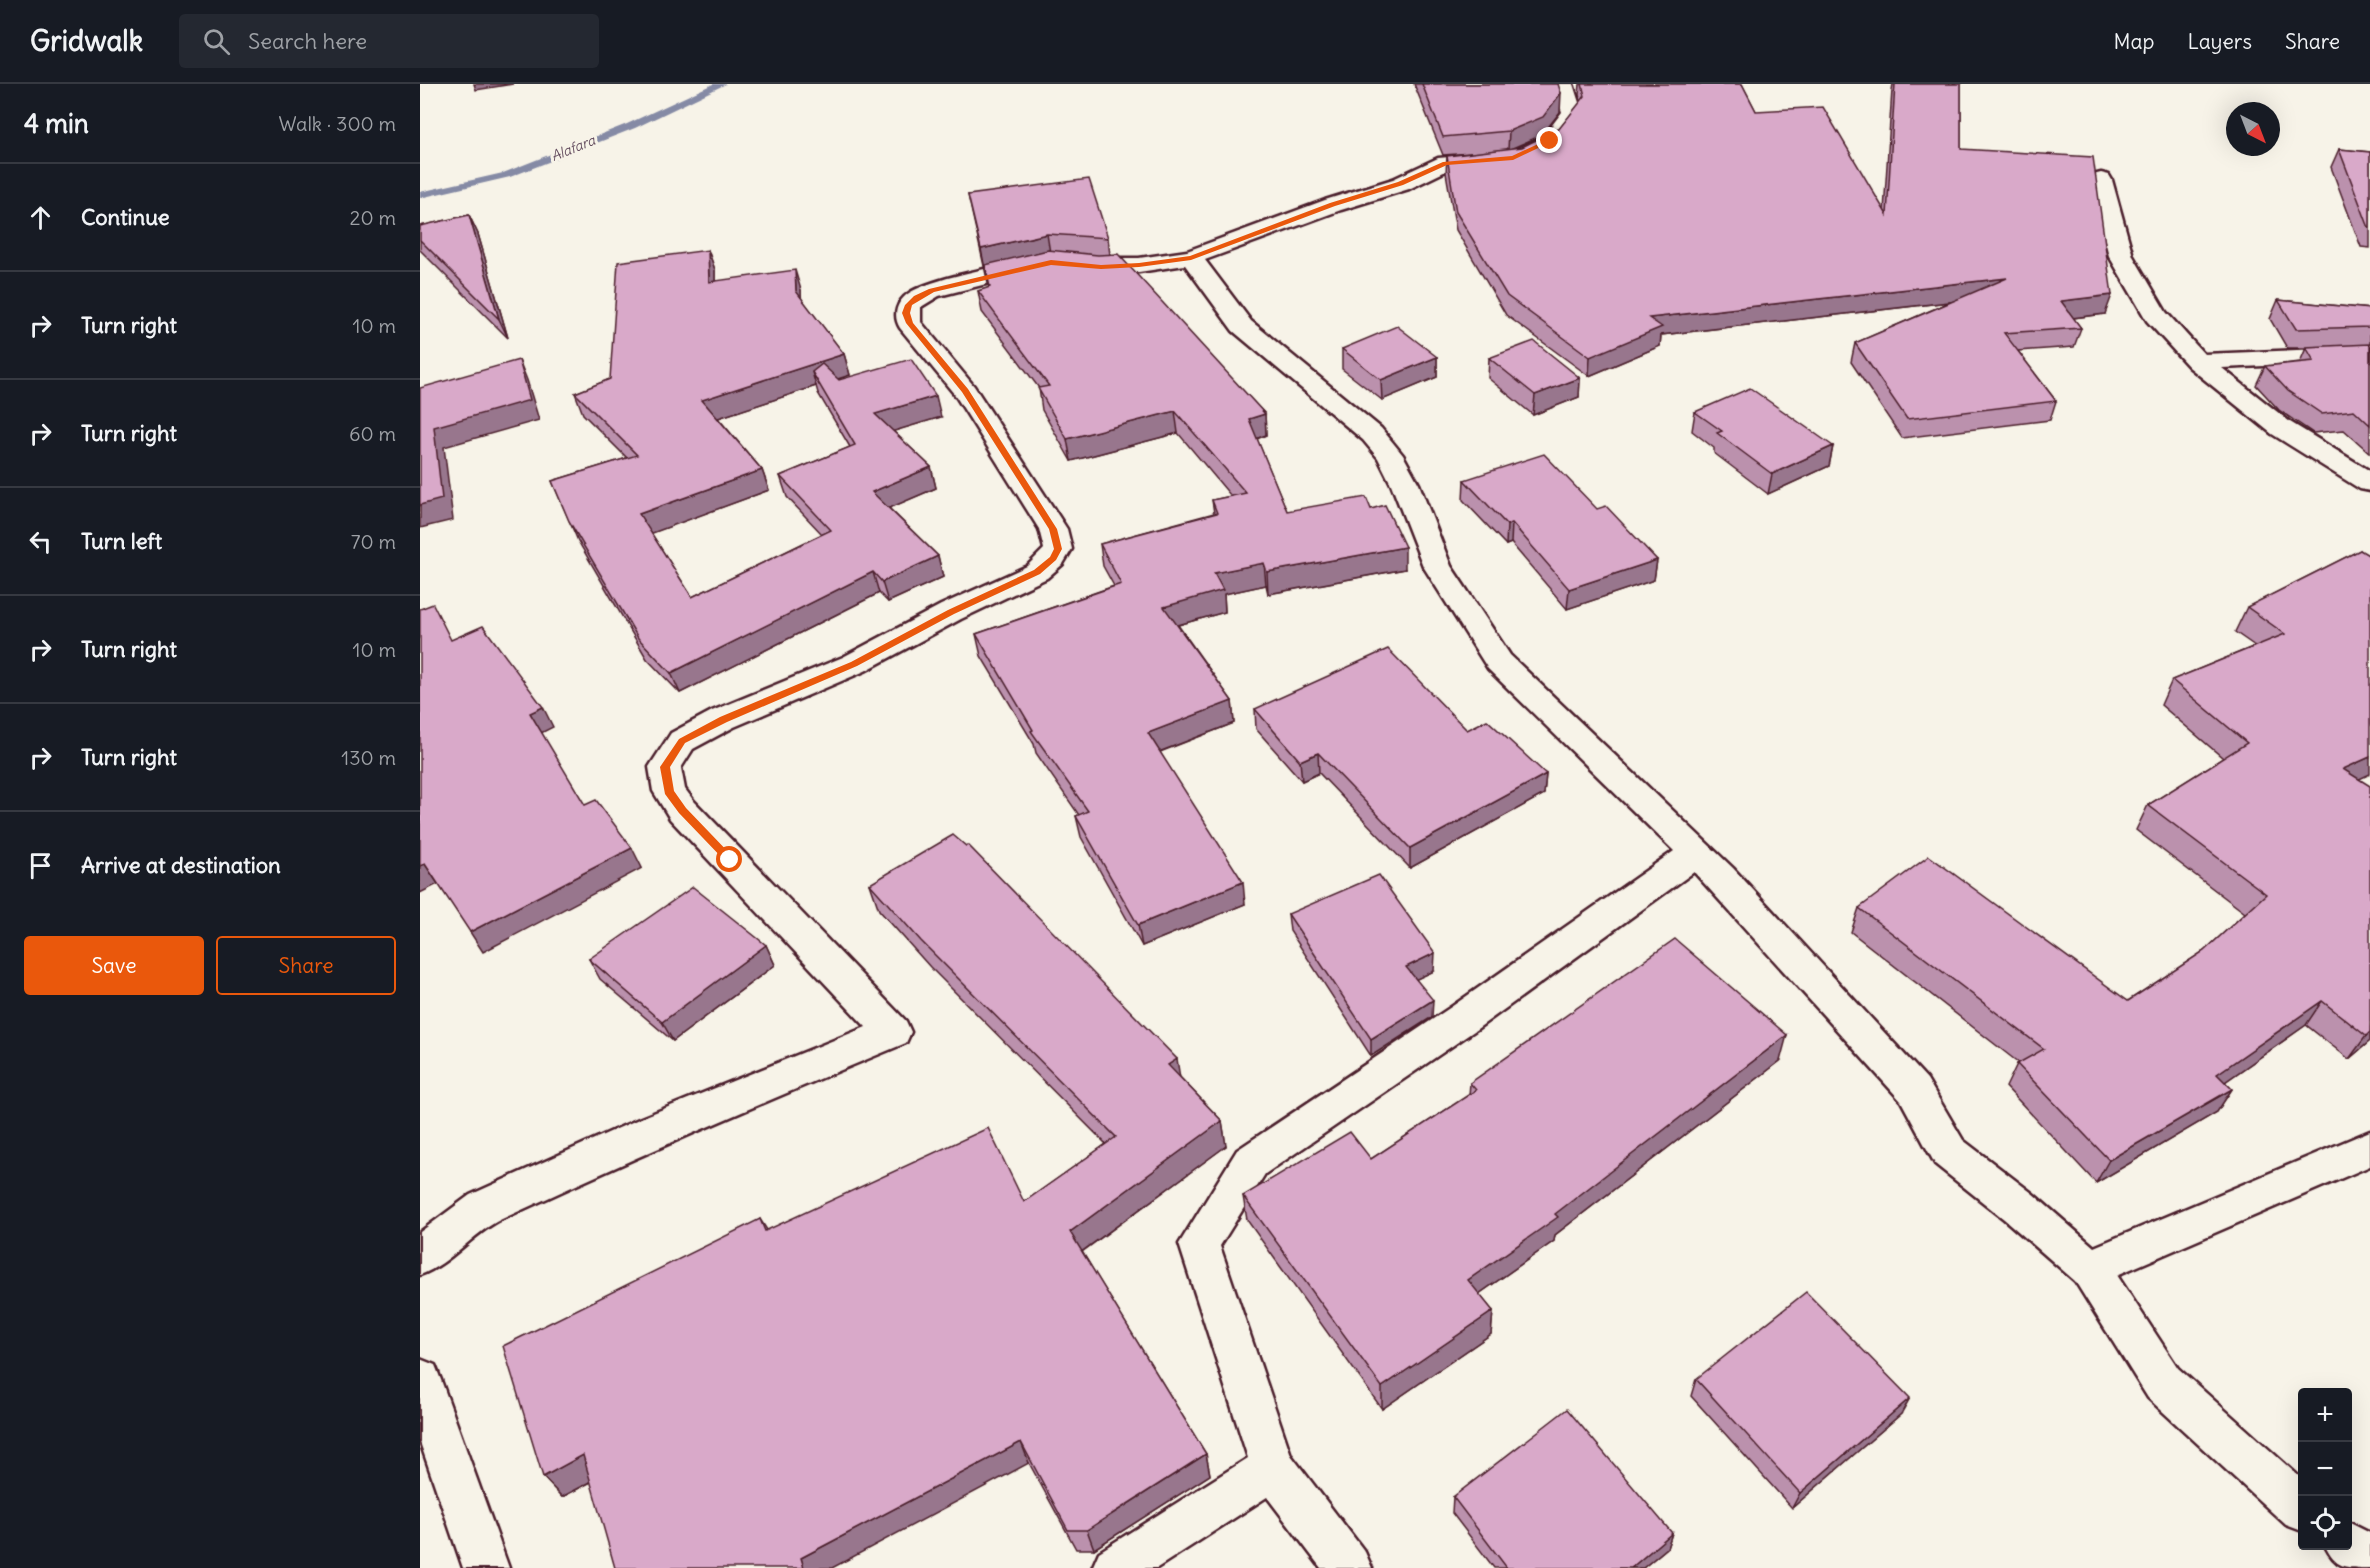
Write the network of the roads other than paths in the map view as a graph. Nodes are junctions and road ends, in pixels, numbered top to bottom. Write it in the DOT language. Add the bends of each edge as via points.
graph roads {
  1 [pos="1563,84"];
  2 [pos="2101,180"];
  3 [pos="1191,258"];
  4 [pos="2370,354"];
  5 [pos="2198,362"];
  6 [pos="2370,483"];
  7 [pos="1696,853"];
  8 [pos="2370,1148"];
  9 [pos="420,1256"];
  10 [pos="2089,1268"];
  11 [pos="420,1380"];
  12 [pos="1273,1468"];
  13 [pos="2298,1505"];
  14 [pos="2352,1548"];
  15 [pos="2370,1559"];
  16 [pos="486,1568"];
  17 [pos="1115,1568"];
  18 [pos="1349,1568"];
  1 -- 3 [label="street" via="1572,112 1550,141 1513,158 1446,163 1401,184"];
  2 -- 5 [label="street" via="2121,256 2156,316"];
  3 -- 7 [label="street" via="1242,326 1372,434 1390,455 1437,566 1499,662"];
  3 -- 9 [label="street" via="1101,267 1055,263 917,297 906,313 909,323 965,391 1053,529 1058,549 1037,572 854,664 723,719 682,741 665,767 669,791 682,810 893,1032 655,1130 484,1208"];
  4 -- 5 [label="street"];
  5 -- 6 [label="street" via="2281,428"];
  7 -- 10 [label="street" via="1914,1090 1949,1152"];
  7 -- 12 [label="street" via="1464,1018 1251,1161 1199,1244"];
  8 -- 10 [label="street"];
  10 -- 13 [label="street" via="2163,1383"];
  11 -- 16 [label="street"];
  12 -- 17 [label="street"];
  12 -- 18 [label="street"];
  14 -- 15 [label="street"];
}
